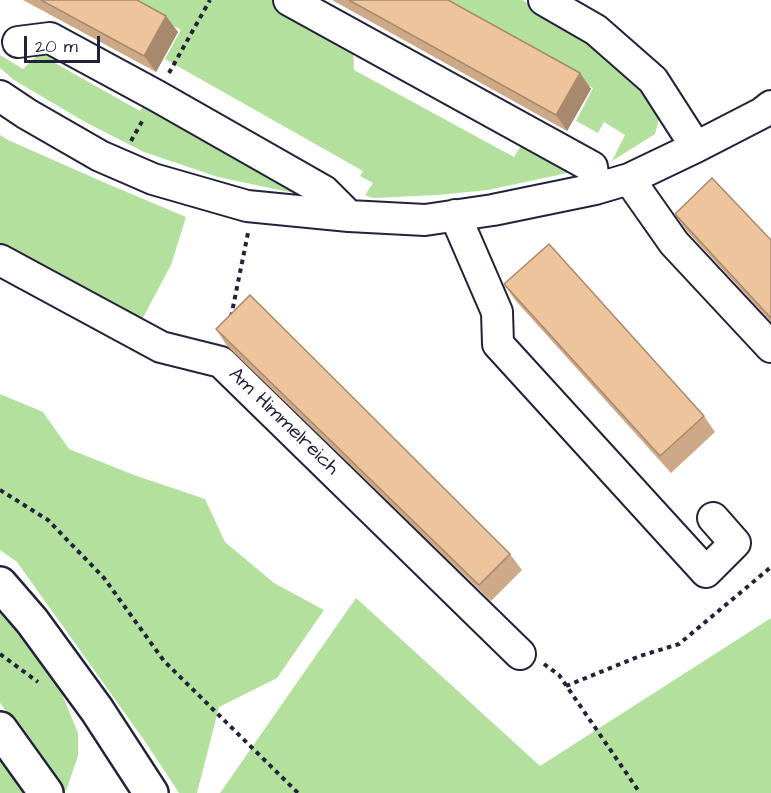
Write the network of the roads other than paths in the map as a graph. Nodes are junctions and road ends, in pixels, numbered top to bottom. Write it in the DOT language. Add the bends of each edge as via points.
graph roads {
  1 [pos="289,0"];
  2 [pos="544,0"];
  3 [pos="18,42"];
  4 [pos="0,96"];
  5 [pos="768,114"];
  6 [pos="696,147"];
  7 [pos="629,179"];
  8 [pos="595,189"];
  9 [pos="455,215"];
  10 [pos="349,216"];
  11 [pos="0,260"];
  12 [pos="771,347"];
  13 [pos="712,518"];
  14 [pos="0,584"];
  15 [pos="520,654"];
  16 [pos="0,729"];
  17 [pos="46,793"];
  18 [pos="151,793"];
  1 -- 8 [label="street" via="591,167"];
  2 -- 6 [label="street" via="596,30 653,80"];
  3 -- 10 [label="street" via="50,38 324,191"];
  4 -- 10 [label="street" via="100,156 153,179 247,206"];
  5 -- 6 [label="street"];
  6 -- 7 [label="street"];
  7 -- 8 [label="street"];
  7 -- 12 [label="street" via="674,243"];
  8 -- 9 [label="street"];
  9 -- 10 [label="street" via="425,220"];
  9 -- 13 [label="street" via="497,312 498,344 706,572 735,543"];
  11 -- 15 [label="street, Am Himmelreich" via="161,347 221,362"];
  14 -- 18 [label="main road" via="97,710"];
  16 -- 17 [label="main road"];
}
